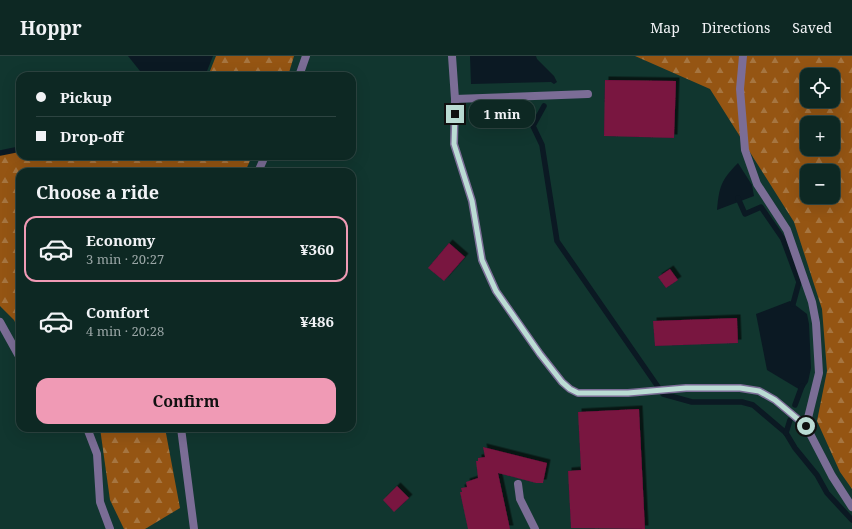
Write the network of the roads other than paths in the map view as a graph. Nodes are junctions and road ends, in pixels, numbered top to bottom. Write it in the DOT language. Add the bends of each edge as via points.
graph roads {
  1 [pos="306,56"];
  2 [pos="452,56"];
  3 [pos="743,56"];
  4 [pos="300,72"];
  5 [pos="588,94"];
  6 [pos="455,99"];
  7 [pos="0,322"];
  8 [pos="16,351"];
  9 [pos="806,426"];
  10 [pos="88,432"];
  11 [pos="182,432"];
  12 [pos="518,484"];
  13 [pos="852,507"];
  14 [pos="110,529"];
  15 [pos="194,529"];
  16 [pos="535,529"];
  1 -- 4 [label="street"];
  2 -- 6 [label="street"];
  3 -- 9 [label="street" via="740,90 745,150 757,184 787,230 815,316 819,373"];
  5 -- 6 [label="street"];
  6 -- 9 [label="street" via="454,144 472,201 482,260 496,291 562,382 578,393 628,393 686,388 740,388 759,391 775,400"];
  7 -- 8 [label="street"];
  9 -- 13 [label="street" via="832,476"];
  10 -- 14 [label="street" via="96,454 100,502"];
  11 -- 15 [label="street"];
  12 -- 16 [label="street" via="520,499"];
}
